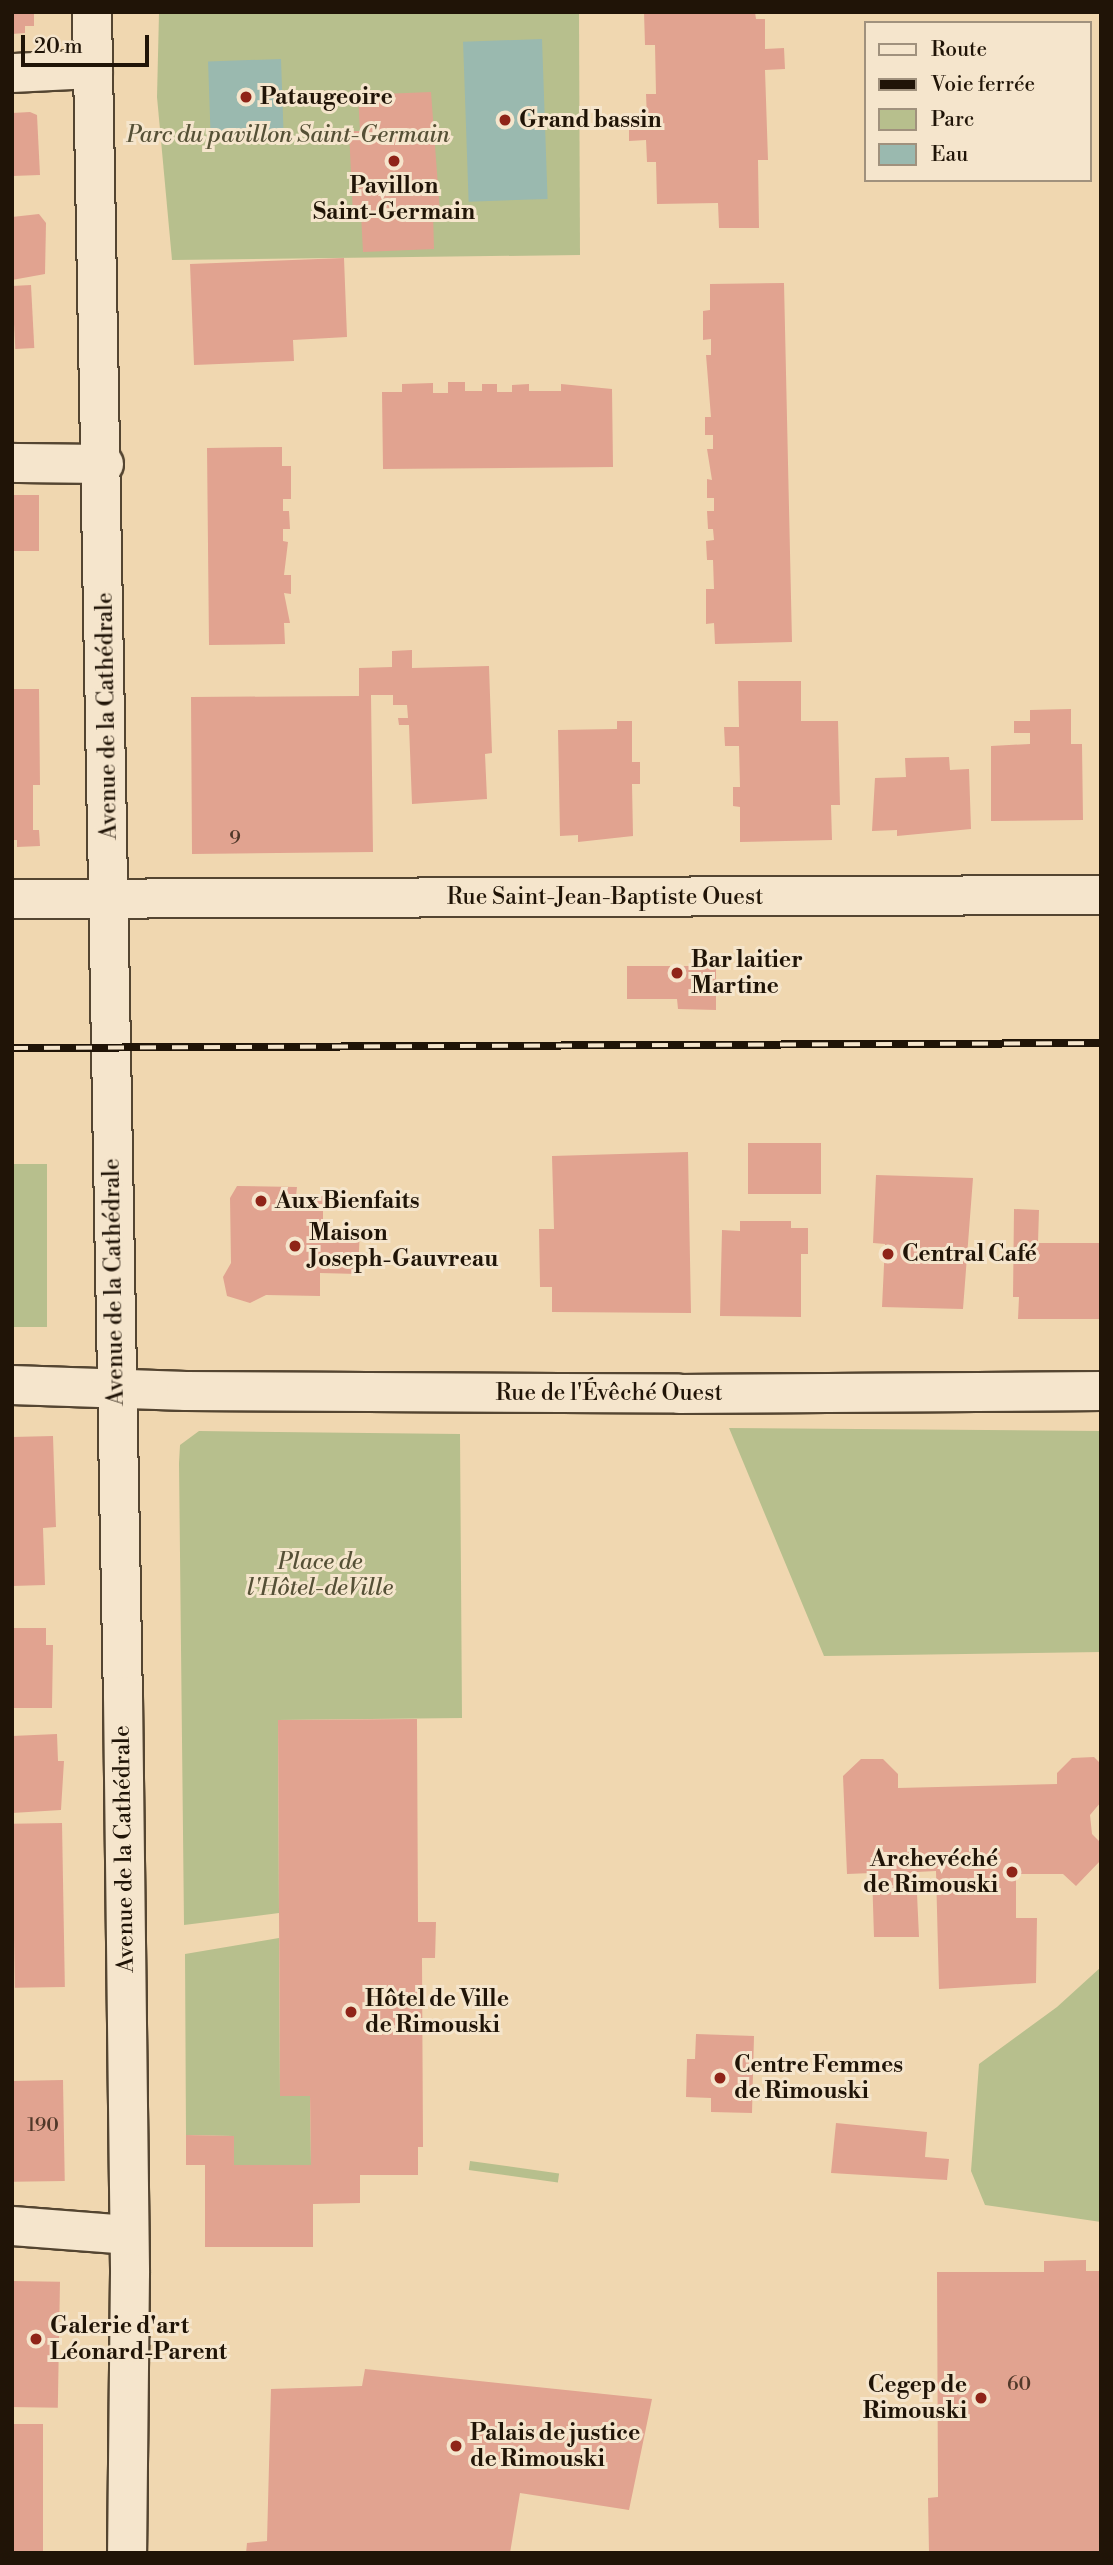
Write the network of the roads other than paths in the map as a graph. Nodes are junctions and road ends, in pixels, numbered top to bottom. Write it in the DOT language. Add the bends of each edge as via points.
graph roads {
  1 [pos="92,12"];
  2 [pos="93,69"];
  3 [pos="12,74"];
  4 [pos="12,463"];
  5 [pos="104,464"];
  6 [pos="1101,895"];
  7 [pos="110,898"];
  8 [pos="12,899"];
  9 [pos="12,1385"];
  10 [pos="116,1388"];
  11 [pos="1101,1391"];
  12 [pos="12,2226"];
  13 [pos="128,2235"];
  14 [pos="127,2553"];
  1 -- 2 [label="street, Avenue de la Cathédrale"];
  2 -- 3 [label="street"];
  2 -- 5 [label="street, Avenue de la Cathédrale"];
  4 -- 5 [label="street"];
  5 -- 7 [label="street, Avenue de la Cathédrale"];
  6 -- 7 [label="street, Rue Saint-Jean-Baptiste Ouest"];
  7 -- 8 [label="street, Rue Saint-Jean-Baptiste Ouest"];
  7 -- 10 [label="street, Avenue de la Cathédrale"];
  9 -- 10 [label="street, Rue de l'Évêché Ouest"];
  10 -- 11 [label="street, Rue de l'Évêché Ouest" via="679,1394"];
  10 -- 13 [label="street, Avenue de la Cathédrale"];
  12 -- 13 [label="street"];
  13 -- 14 [label="street, Avenue de la Cathédrale"];
}
